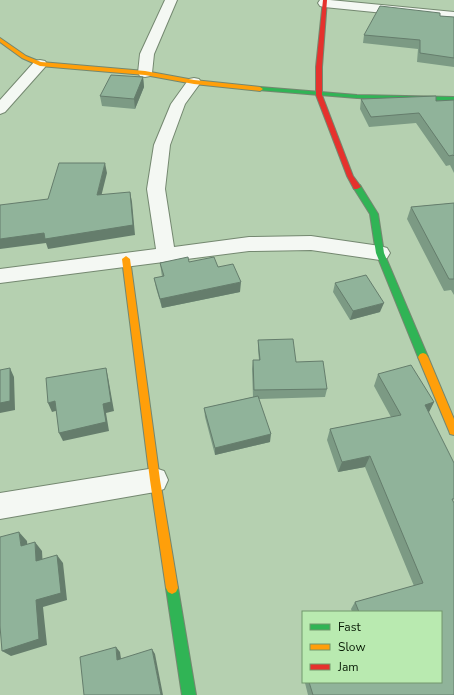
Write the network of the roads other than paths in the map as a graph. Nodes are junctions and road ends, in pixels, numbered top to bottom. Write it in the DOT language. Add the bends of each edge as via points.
graph roads {
  1 [pos="171,0"];
  2 [pos="325,1"];
  3 [pos="454,16"];
  4 [pos="0,40"];
  5 [pos="40,64"];
  6 [pos="145,73"];
  7 [pos="194,82"];
  8 [pos="319,95"];
  9 [pos="454,99"];
  10 [pos="0,109"];
  11 [pos="380,253"];
  12 [pos="166,254"];
  13 [pos="126,259"];
  14 [pos="0,276"];
  15 [pos="454,431"];
  16 [pos="154,480"];
  17 [pos="0,506"];
  18 [pos="189,695"];
  1 -- 6 [label="street" via="147,54"];
  2 -- 3 [label="street"];
  2 -- 8 [label="street"];
  4 -- 5 [label="street" via="24,57"];
  5 -- 6 [label="street"];
  5 -- 10 [label="street"];
  6 -- 7 [label="street"];
  7 -- 8 [label="street"];
  7 -- 12 [label="street" via="178,104 162,145 156,189"];
  8 -- 9 [label="street"];
  8 -- 11 [label="street" via="350,176 374,214"];
  11 -- 12 [label="street" via="311,243 249,244"];
  11 -- 15 [label="street"];
  12 -- 13 [label="street"];
  13 -- 14 [label="street"];
  13 -- 16 [label="street"];
  16 -- 17 [label="street"];
  16 -- 18 [label="street"];
}
